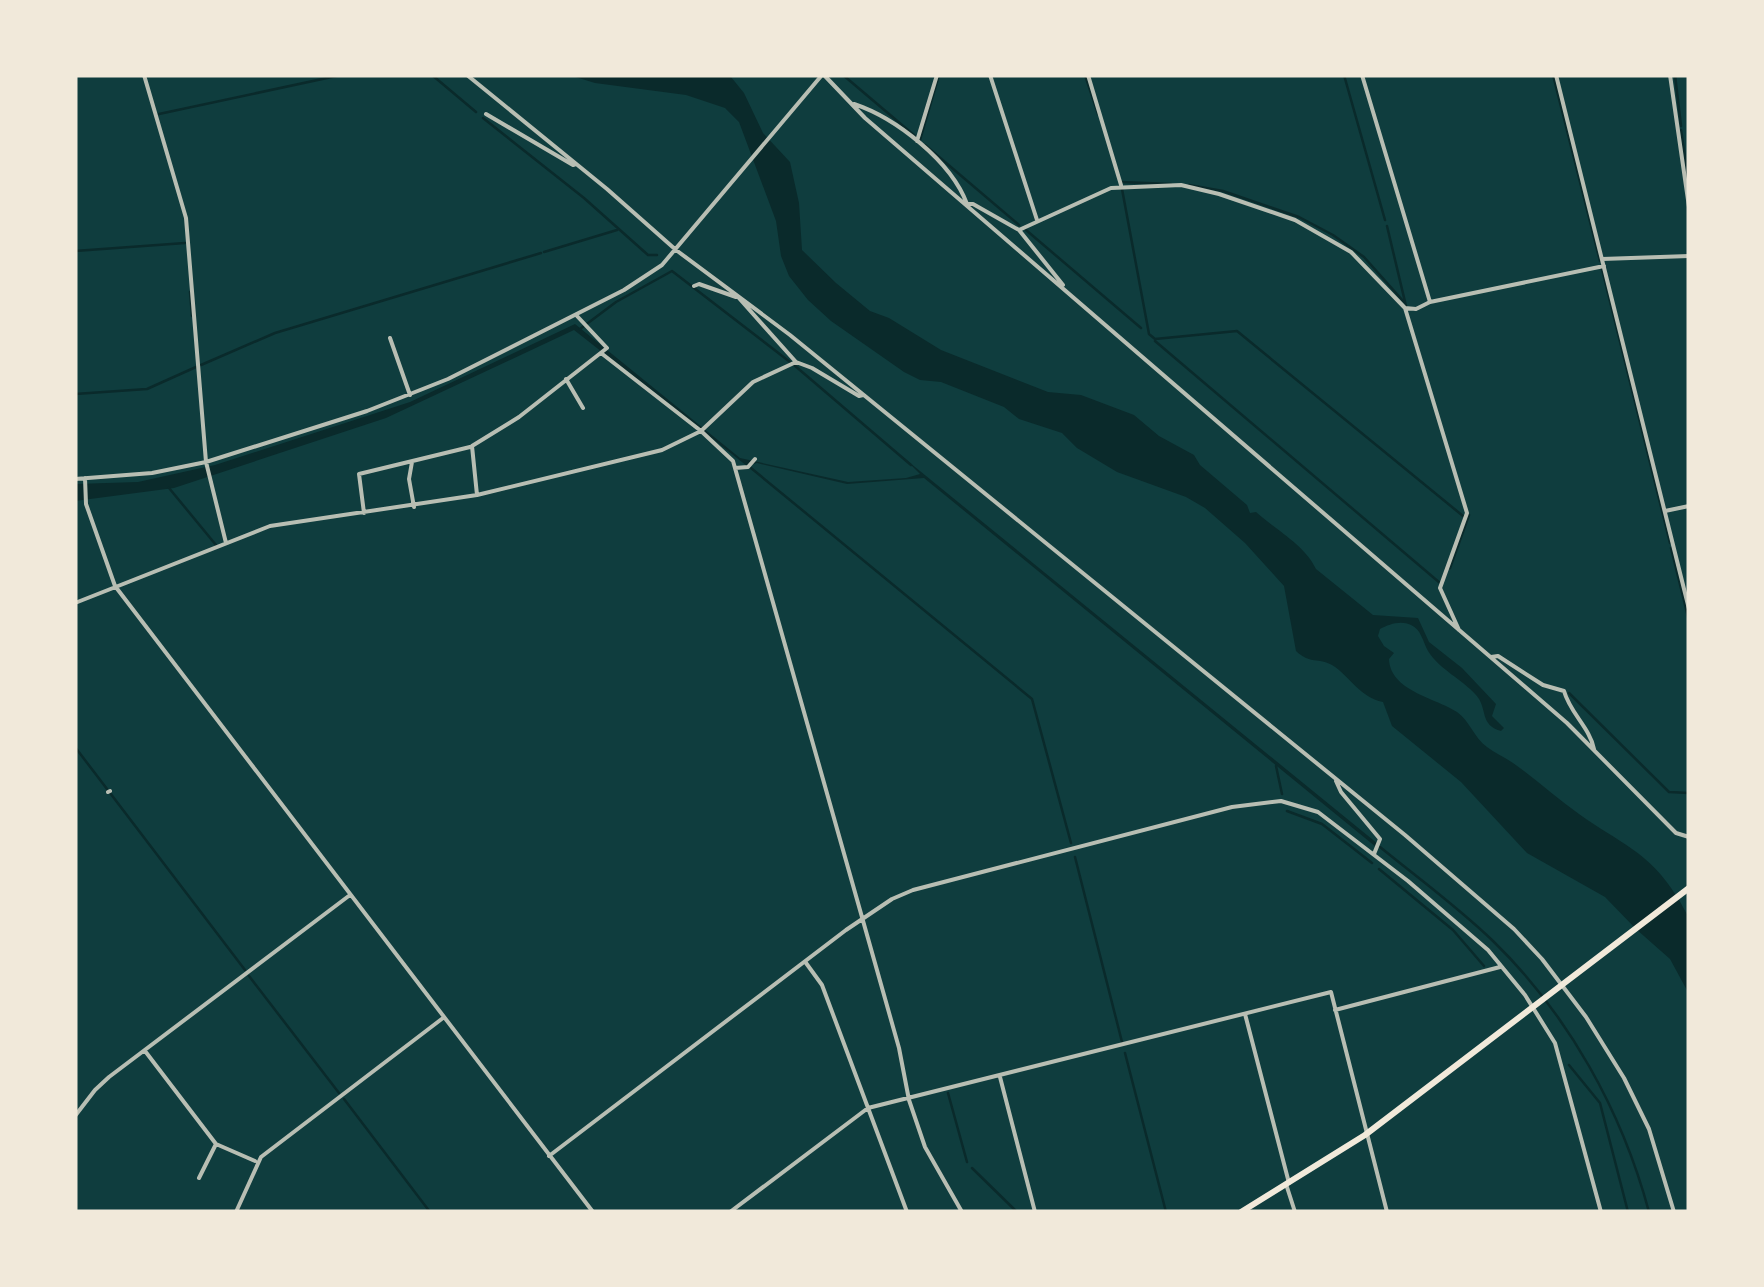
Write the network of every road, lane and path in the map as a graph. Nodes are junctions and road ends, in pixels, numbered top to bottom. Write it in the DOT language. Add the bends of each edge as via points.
graph roads {
  1 [pos="144,75"];
  2 [pos="467,75"];
  3 [pos="936,75"];
  4 [pos="990,75"];
  5 [pos="1088,75"];
  6 [pos="1362,75"];
  7 [pos="1556,75"];
  8 [pos="1670,75"];
  9 [pos="821,77"];
  10 [pos="854,104"];
  11 [pos="486,114"];
  12 [pos="916,140"];
  13 [pos="576,164"];
  14 [pos="1122,186"];
  15 [pos="967,204"];
  16 [pos="1689,207"];
  17 [pos="1037,220"];
  18 [pos="1019,230"];
  19 [pos="678,248"];
  20 [pos="1689,256"];
  21 [pos="1603,262"];
  22 [pos="695,286"];
  23 [pos="1064,289"];
  24 [pos="739,296"];
  25 [pos="1430,302"];
  26 [pos="1405,308"];
  27 [pos="576,316"];
  28 [pos="390,338"];
  29 [pos="603,351"];
  30 [pos="796,362"];
  31 [pos="566,379"];
  32 [pos="864,394"];
  33 [pos="410,395"];
  34 [pos="583,408"];
  35 [pos="702,429"];
  36 [pos="472,446"];
  37 [pos="413,461"];
  38 [pos="206,464"];
  39 [pos="752,464"];
  40 [pos="735,468"];
  41 [pos="75,479"];
  42 [pos="85,480"];
  43 [pos="477,495"];
  44 [pos="414,506"];
  45 [pos="1689,506"];
  46 [pos="1665,511"];
  47 [pos="364,513"];
  48 [pos="226,544"];
  49 [pos="114,586"];
  50 [pos="75,603"];
  51 [pos="1689,609"];
  52 [pos="1459,630"];
  53 [pos="1491,657"];
  54 [pos="1594,749"];
  55 [pos="1336,780"];
  56 [pos="1689,837"];
  57 [pos="1374,854"];
  58 [pos="1689,888"];
  59 [pos="350,895"];
  60 [pos="862,920"];
  61 [pos="805,962"];
  62 [pos="1501,966"];
  63 [pos="1564,984"];
  64 [pos="1335,1010"];
  65 [pos="1244,1014"];
  66 [pos="443,1018"];
  67 [pos="145,1050"];
  68 [pos="1000,1077"];
  69 [pos="909,1100"];
  70 [pos="868,1108"];
  71 [pos="75,1116"];
  72 [pos="1365,1134"];
  73 [pos="216,1144"];
  74 [pos="549,1156"];
  75 [pos="257,1162"];
  76 [pos="199,1178"];
  77 [pos="1288,1184"];
  78 [pos="236,1212"];
  79 [pos="593,1212"];
  80 [pos="730,1212"];
  81 [pos="907,1212"];
  82 [pos="962,1212"];
  83 [pos="1035,1212"];
  84 [pos="1241,1212"];
  85 [pos="1295,1212"];
  86 [pos="1387,1212"];
  87 [pos="1600,1212"];
  88 [pos="1674,1212"];
  1 -- 38 [label="street" via="186,218"];
  2 -- 13 [label="street"];
  3 -- 12 [label="street"];
  4 -- 17 [label="street"];
  5 -- 14 [label="street"];
  6 -- 25 [label="street"];
  7 -- 21 [label="street"];
  8 -- 16 [label="street"];
  9 -- 10 [label="street"];
  9 -- 19 [label="street"];
  10 -- 12 [label="street"];
  10 -- 15 [label="street"];
  11 -- 13 [label="street"];
  12 -- 15 [label="street"];
  13 -- 19 [label="street"];
  14 -- 17 [label="street"];
  14 -- 26 [label="street" via="1180,185 1295,220 1351,252"];
  15 -- 18 [label="street"];
  15 -- 23 [label="street"];
  17 -- 18 [label="street"];
  18 -- 23 [label="street"];
  19 -- 24 [label="street"];
  19 -- 27 [label="street" via="644,279"];
  20 -- 21 [label="street"];
  21 -- 25 [label="street"];
  21 -- 46 [label="street"];
  22 -- 24 [label="street"];
  23 -- 52 [label="street"];
  24 -- 30 [label="street"];
  24 -- 32 [label="street"];
  25 -- 26 [label="street"];
  26 -- 52 [label="street" via="1466,513 1440,588"];
  27 -- 29 [label="street"];
  27 -- 33 [label="street"];
  28 -- 33 [label="street"];
  29 -- 31 [label="street"];
  29 -- 35 [label="street"];
  30 -- 32 [label="street"];
  30 -- 35 [label="street" via="753,382"];
  31 -- 34 [label="street"];
  31 -- 36 [label="street"];
  32 -- 55 [label="street"];
  33 -- 38 [label="street"];
  35 -- 40 [label="street"];
  35 -- 43 [label="street" via="662,450"];
  36 -- 37 [label="street"];
  36 -- 43 [label="street"];
  37 -- 44 [label="street"];
  37 -- 47 [label="street" via="359,474"];
  38 -- 42 [label="street"];
  38 -- 48 [label="street"];
  39 -- 40 [label="street"];
  40 -- 60 [label="street"];
  41 -- 42 [label="street"];
  42 -- 49 [label="street"];
  43 -- 44 [label="street"];
  44 -- 47 [label="street"];
  45 -- 46 [label="street"];
  46 -- 51 [label="street"];
  47 -- 48 [label="street" via="270,526"];
  48 -- 49 [label="street"];
  49 -- 50 [label="street"];
  49 -- 59 [label="street"];
  52 -- 53 [label="street"];
  53 -- 54 [label="street"];
  53 -- 54 [label="street" via="1564,691"];
  54 -- 56 [label="street" via="1676,834"];
  55 -- 57 [label="street" via="1379,838"];
  55 -- 63 [label="street" via="1478,896"];
  57 -- 60 [label="street" via="1318,812 1291,802 1258,802 914,890"];
  57 -- 62 [label="street" via="1466,928"];
  58 -- 63 [label="highway"];
  59 -- 66 [label="street"];
  59 -- 67 [label="street"];
  60 -- 61 [label="street"];
  60 -- 69 [label="street"];
  61 -- 70 [label="street" via="822,985"];
  61 -- 74 [label="street"];
  62 -- 64 [label="street"];
  62 -- 87 [label="street" via="1559,1053"];
  63 -- 72 [label="highway"];
  63 -- 88 [label="street" via="1650,1129"];
  64 -- 65 [label="street" via="1330,992"];
  64 -- 72 [label="street"];
  65 -- 68 [label="street"];
  65 -- 77 [label="street"];
  66 -- 74 [label="street"];
  66 -- 75 [label="street"];
  67 -- 71 [label="street" via="94,1090"];
  67 -- 73 [label="street"];
  68 -- 69 [label="street"];
  68 -- 83 [label="street"];
  69 -- 70 [label="street"];
  69 -- 82 [label="street" via="925,1147"];
  70 -- 80 [label="street"];
  70 -- 81 [label="street"];
  72 -- 77 [label="highway"];
  72 -- 86 [label="street"];
  73 -- 75 [label="street"];
  73 -- 76 [label="street"];
  74 -- 79 [label="street"];
  75 -- 78 [label="street"];
  77 -- 84 [label="highway"];
  77 -- 85 [label="street"];
}
